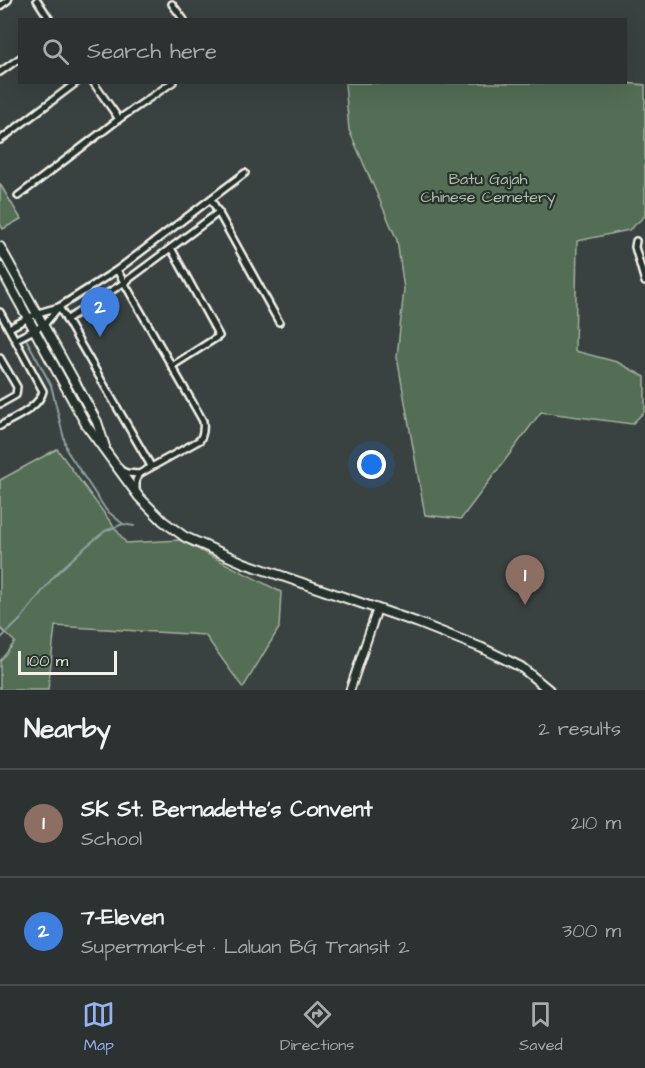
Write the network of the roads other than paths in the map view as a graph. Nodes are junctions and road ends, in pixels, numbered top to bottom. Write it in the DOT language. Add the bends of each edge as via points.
graph roads {
  1 [pos="8,0"];
  2 [pos="37,0"];
  3 [pos="172,4"];
  4 [pos="0,6"];
  5 [pos="49,18"];
  6 [pos="182,18"];
  7 [pos="18,59"];
  8 [pos="0,72"];
  9 [pos="74,84"];
  10 [pos="94,84"];
  11 [pos="163,85"];
  12 [pos="119,119"];
  13 [pos="0,140"];
  14 [pos="245,173"];
  15 [pos="18,196"];
  16 [pos="211,199"];
  17 [pos="219,212"];
  18 [pos="636,241"];
  19 [pos="0,247"];
  20 [pos="171,248"];
  21 [pos="0,267"];
  22 [pos="117,270"];
  23 [pos="125,282"];
  24 [pos="645,282"];
  25 [pos="59,307"];
  26 [pos="0,312"];
  27 [pos="38,313"];
  28 [pos="28,318"];
  29 [pos="66,320"];
  30 [pos="279,322"];
  31 [pos="44,325"];
  32 [pos="9,328"];
  33 [pos="34,330"];
  34 [pos="16,339"];
  35 [pos="0,358"];
  36 [pos="172,366"];
  37 [pos="0,404"];
  38 [pos="0,426"];
  39 [pos="107,451"];
  40 [pos="152,466"];
  41 [pos="120,470"];
  42 [pos="139,474"];
  43 [pos="136,492"];
  44 [pos="377,610"];
  45 [pos="350,690"];
  46 [pos="549,690"];
  1 -- 4 [label="street"];
  2 -- 5 [label="street"];
  3 -- 6 [label="street"];
  7 -- 8 [label="street"];
  9 -- 13 [label="street"];
  10 -- 12 [label="street"];
  11 -- 12 [label="street"];
  12 -- 15 [label="street"];
  14 -- 16 [label="street"];
  16 -- 17 [label="street"];
  16 -- 22 [label="street"];
  17 -- 20 [label="street"];
  17 -- 30 [label="street"];
  18 -- 24 [label="street"];
  19 -- 27 [label="main road"];
  20 -- 23 [label="street"];
  20 -- 36 [label="street" via="219,336"];
  21 -- 28 [label="main road"];
  22 -- 23 [label="street"];
  22 -- 25 [label="street"];
  23 -- 29 [label="street"];
  23 -- 36 [label="street"];
  25 -- 27 [label="street"];
  25 -- 29 [label="street"];
  25 -- 31 [label="street"];
  26 -- 32 [label="street"];
  27 -- 28 [label="street"];
  27 -- 31 [label="main road"];
  28 -- 32 [label="street"];
  28 -- 33 [label="main road"];
  29 -- 40 [label="street"];
  31 -- 33 [label="street"];
  31 -- 39 [label="main road" via="97,422"];
  32 -- 34 [label="street"];
  33 -- 34 [label="street"];
  33 -- 39 [label="main road" via="87,426"];
  34 -- 38 [label="street" via="44,391 42,398 27,410"];
  35 -- 37 [label="street" via="17,387 16,395"];
  36 -- 40 [label="street" via="203,421 204,434 200,440"];
  39 -- 41 [label="main road"];
  40 -- 42 [label="street"];
  41 -- 42 [label="street"];
  41 -- 43 [label="main road"];
  42 -- 43 [label="street"];
  43 -- 44 [label="main road" via="184,537 244,563"];
  44 -- 45 [label="street"];
  44 -- 46 [label="main road" via="494,653 522,667"];
}
